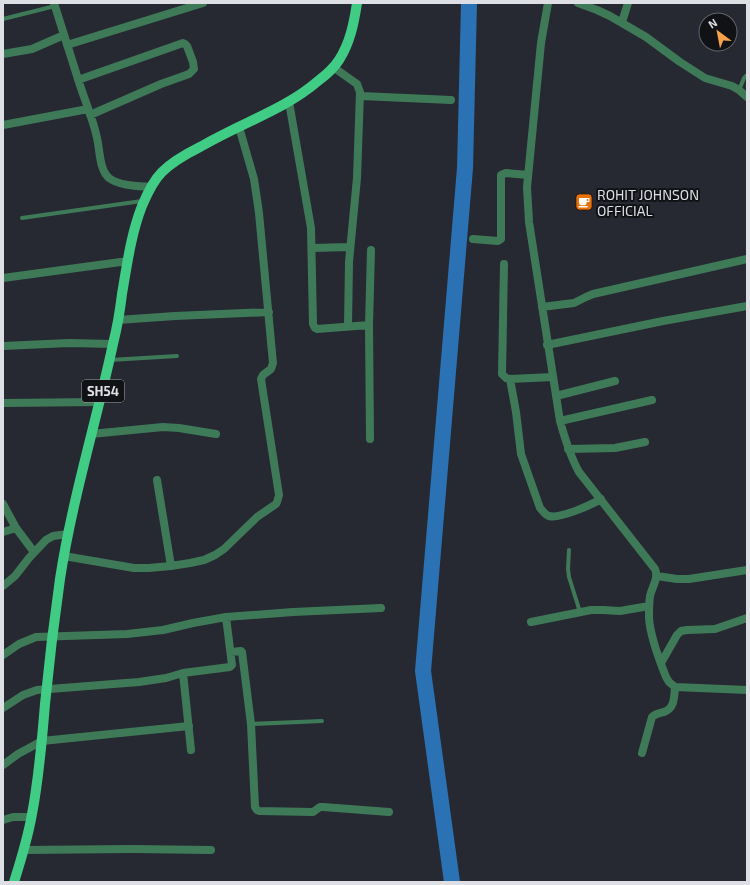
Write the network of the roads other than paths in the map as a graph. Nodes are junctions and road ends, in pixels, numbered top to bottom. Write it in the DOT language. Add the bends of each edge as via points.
graph roads {
  1 [pos="203,3"];
  2 [pos="357,3"];
  3 [pos="548,3"];
  4 [pos="578,3"];
  5 [pos="628,3"];
  6 [pos="55,4"];
  7 [pos="3,19"];
  8 [pos="622,22"];
  9 [pos="64,35"];
  10 [pos="67,44"];
  11 [pos="3,54"];
  12 [pos="334,67"];
  13 [pos="747,75"];
  14 [pos="78,80"];
  15 [pos="739,90"];
  16 [pos="360,96"];
  17 [pos="747,97"];
  18 [pos="451,100"];
  19 [pos="289,102"];
  20 [pos="89,112"];
  21 [pos="3,125"];
  22 [pos="239,127"];
  23 [pos="528,175"];
  24 [pos="151,186"];
  25 [pos="144,200"];
  26 [pos="22,218"];
  27 [pos="473,239"];
  28 [pos="350,247"];
  29 [pos="312,248"];
  30 [pos="371,250"];
  31 [pos="747,259"];
  32 [pos="128,261"];
  33 [pos="504,264"];
  34 [pos="3,278"];
  35 [pos="747,306"];
  36 [pos="542,307"];
  37 [pos="268,312"];
  38 [pos="118,320"];
  39 [pos="369,325"];
  40 [pos="348,326"];
  41 [pos="113,344"];
  42 [pos="547,344"];
  43 [pos="3,346"];
  44 [pos="178,356"];
  45 [pos="110,360"];
  46 [pos="552,377"];
  47 [pos="510,379"];
  48 [pos="615,382"];
  49 [pos="556,396"];
  50 [pos="652,400"];
  51 [pos="100,402"];
  52 [pos="3,403"];
  53 [pos="560,421"];
  54 [pos="91,434"];
  55 [pos="216,434"];
  56 [pos="370,439"];
  57 [pos="646,442"];
  58 [pos="568,449"];
  59 [pos="157,480"];
  60 [pos="600,499"];
  61 [pos="3,504"];
  62 [pos="16,528"];
  63 [pos="3,532"];
  64 [pos="68,534"];
  65 [pos="569,550"];
  66 [pos="34,552"];
  67 [pos="64,556"];
  68 [pos="171,566"];
  69 [pos="747,570"];
  70 [pos="656,576"];
  71 [pos="3,586"];
  72 [pos="649,606"];
  73 [pos="381,608"];
  74 [pos="580,612"];
  75 [pos="226,617"];
  76 [pos="747,618"];
  77 [pos="531,622"];
  78 [pos="53,637"];
  79 [pos="231,652"];
  80 [pos="3,655"];
  81 [pos="661,663"];
  82 [pos="183,673"];
  83 [pos="675,686"];
  84 [pos="47,689"];
  85 [pos="747,690"];
  86 [pos="3,708"];
  87 [pos="322,721"];
  88 [pos="251,724"];
  89 [pos="189,726"];
  90 [pos="42,741"];
  91 [pos="191,750"];
  92 [pos="642,754"];
  93 [pos="3,765"];
  94 [pos="389,812"];
  95 [pos="32,817"];
  96 [pos="3,820"];
  97 [pos="24,850"];
  98 [pos="211,850"];
  99 [pos="14,882"];
  1 -- 10 [label="street"];
  2 -- 12 [label="main road, SH54" via="346,49"];
  3 -- 23 [label="street" via="541,42"];
  4 -- 8 [label="street"];
  5 -- 8 [label="street"];
  6 -- 7 [label="lane"];
  6 -- 9 [label="street"];
  8 -- 15 [label="street" via="706,78"];
  9 -- 10 [label="street"];
  9 -- 11 [label="street" via="32,49"];
  10 -- 14 [label="street"];
  12 -- 16 [label="street" via="357,84"];
  12 -- 19 [label="main road, SH54"];
  13 -- 15 [label="lane"];
  14 -- 20 [label="street"];
  14 -- 20 [label="street" via="183,43 187,46 193,62 194,69 189,74"];
  15 -- 17 [label="street"];
  16 -- 18 [label="street"];
  16 -- 28 [label="street" via="357,178"];
  19 -- 22 [label="main road, SH54"];
  19 -- 29 [label="street" via="311,228"];
  20 -- 21 [label="street"];
  20 -- 24 [label="street" via="97,136 102,166 108,177 130,185"];
  22 -- 24 [label="main road, SH54" via="170,164"];
  22 -- 37 [label="street" via="254,179"];
  23 -- 27 [label="street" via="501,175 501,239"];
  23 -- 36 [label="street" via="529,222"];
  24 -- 25 [label="main road, SH54"];
  25 -- 26 [label="lane"];
  25 -- 32 [label="main road, SH54"];
  28 -- 29 [label="street"];
  28 -- 40 [label="street"];
  29 -- 40 [label="street" via="314,326 317,329"];
  30 -- 39 [label="street"];
  31 -- 36 [label="street" via="589,295 574,303"];
  32 -- 34 [label="street"];
  32 -- 38 [label="main road, SH54"];
  33 -- 47 [label="street" via="502,372 504,377"];
  35 -- 42 [label="street"];
  36 -- 42 [label="street"];
  37 -- 38 [label="street"];
  37 -- 68 [label="street" via="274,363 261,378 279,494 278,502 215,555 204,560"];
  38 -- 41 [label="main road, SH54"];
  39 -- 40 [label="street"];
  39 -- 56 [label="street"];
  41 -- 43 [label="street"];
  41 -- 45 [label="main road, SH54"];
  42 -- 46 [label="street"];
  44 -- 45 [label="lane"];
  45 -- 51 [label="main road, SH54"];
  46 -- 47 [label="street"];
  46 -- 49 [label="street"];
  47 -- 60 [label="street" via="521,454 543,512 555,516 585,508"];
  48 -- 49 [label="street"];
  49 -- 53 [label="street"];
  50 -- 53 [label="street"];
  51 -- 52 [label="street"];
  51 -- 54 [label="main road, SH54"];
  53 -- 58 [label="street"];
  54 -- 55 [label="street" via="163,427"];
  54 -- 64 [label="main road, SH54"];
  57 -- 58 [label="street" via="615,448"];
  58 -- 60 [label="street" via="579,472"];
  59 -- 68 [label="street"];
  60 -- 70 [label="street" via="655,569"];
  61 -- 62 [label="street"];
  62 -- 63 [label="street"];
  62 -- 66 [label="street"];
  64 -- 66 [label="street" via="53,536"];
  64 -- 67 [label="main road, SH54"];
  65 -- 74 [label="lane" via="569,577"];
  66 -- 71 [label="street" via="15,576"];
  67 -- 68 [label="street" via="134,568"];
  67 -- 78 [label="main road, SH54"];
  69 -- 70 [label="street" via="689,579"];
  70 -- 72 [label="street"];
  72 -- 74 [label="street" via="620,612 597,609"];
  72 -- 81 [label="street" via="650,628"];
  73 -- 75 [label="street"];
  74 -- 77 [label="street"];
  75 -- 78 [label="street" via="156,631"];
  75 -- 79 [label="street"];
  76 -- 81 [label="street" via="715,628 681,631"];
  78 -- 80 [label="street" via="29,640"];
  78 -- 84 [label="main road, SH54"];
  79 -- 82 [label="street" via="231,667"];
  79 -- 88 [label="street" via="242,652"];
  81 -- 83 [label="street" via="669,682"];
  82 -- 84 [label="street" via="139,682"];
  82 -- 89 [label="street"];
  83 -- 85 [label="street"];
  83 -- 92 [label="street" via="672,707 652,717"];
  84 -- 86 [label="street" via="29,692"];
  84 -- 90 [label="main road, SH54"];
  87 -- 88 [label="lane"];
  88 -- 94 [label="street" via="255,807 259,812 313,812 323,807"];
  89 -- 90 [label="street"];
  89 -- 91 [label="street"];
  90 -- 93 [label="street"];
  90 -- 95 [label="main road, SH54"];
  95 -- 96 [label="street"];
  95 -- 97 [label="main road, SH54"];
  97 -- 98 [label="street"];
  97 -- 99 [label="main road, SH54"];
}
